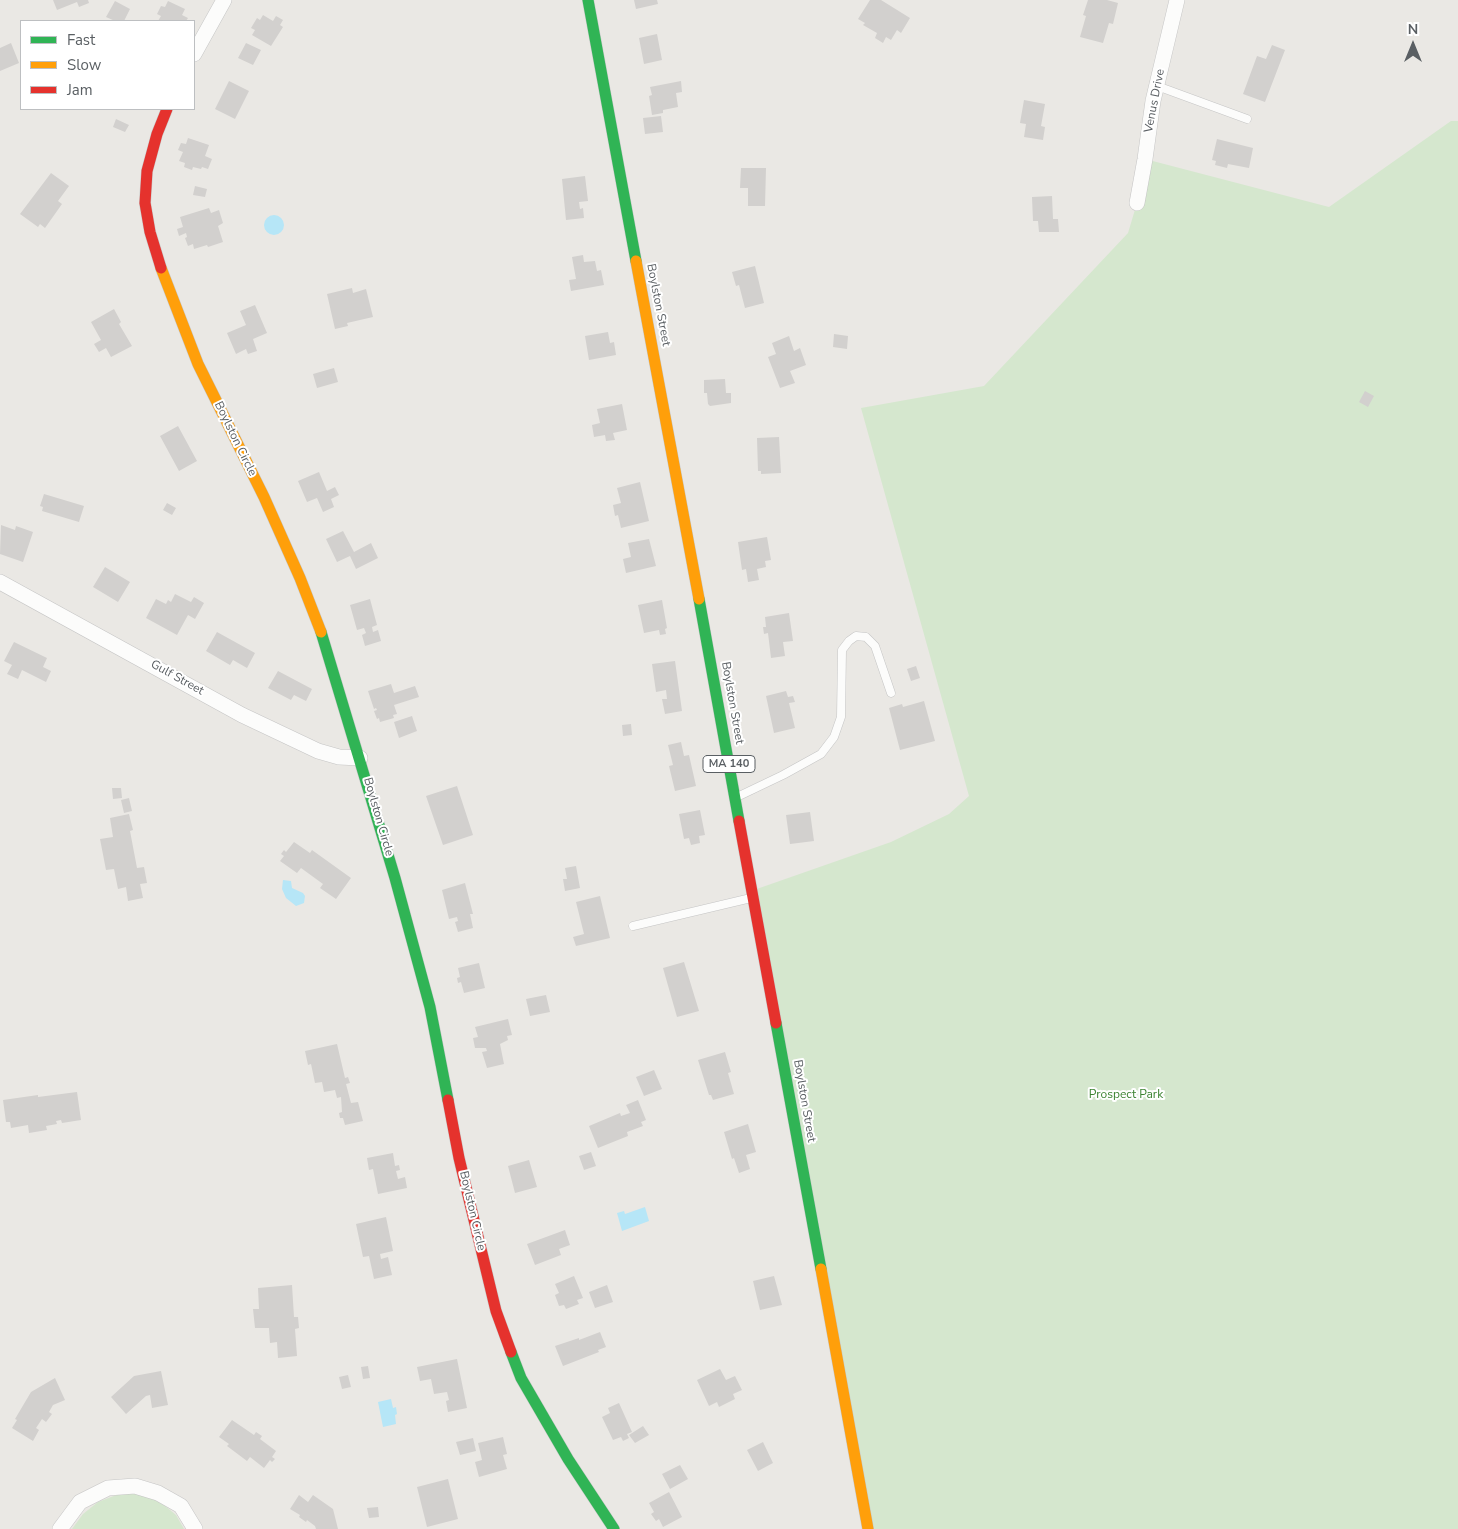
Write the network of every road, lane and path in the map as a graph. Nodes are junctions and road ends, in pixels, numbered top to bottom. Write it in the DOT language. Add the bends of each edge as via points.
graph roads {
  1 [pos="224,0"];
  2 [pos="588,0"];
  3 [pos="1177,0"];
  4 [pos="195,52"];
  5 [pos="1156,86"];
  6 [pos="167,110"];
  7 [pos="1248,119"];
  8 [pos="1137,202"];
  9 [pos="0,582"];
  10 [pos="891,693"];
  11 [pos="360,758"];
  12 [pos="735,798"];
  13 [pos="752,898"];
  14 [pos="633,926"];
  15 [pos="60,1529"];
  16 [pos="194,1529"];
  17 [pos="614,1529"];
  18 [pos="868,1529"];
  1 -- 4 [label="street"];
  2 -- 12 [label="main road, Boylston Street / MA 140"];
  3 -- 5 [label="street, Venus Drive"];
  5 -- 7 [label="lane"];
  5 -- 8 [label="street, Venus Drive"];
  6 -- 11 [label="main road, Boylston Circle" via="147,171 145,202 150,232 198,364 300,578 324,640"];
  9 -- 11 [label="street, Gulf Street" via="242,715 318,751"];
  10 -- 12 [label="lane" via="875,646 866,637 856,636 842,650 841,717 834,737 821,754"];
  11 -- 17 [label="main road, Boylston Circle" via="430,1007 459,1158 496,1311 521,1378"];
  12 -- 13 [label="main road, Boylston Street / MA 140"];
  13 -- 14 [label="lane"];
  13 -- 18 [label="main road, Boylston Street / MA 140"];
  15 -- 16 [label="street" via="80,1502 108,1488 135,1486 158,1493 180,1506"];
}
